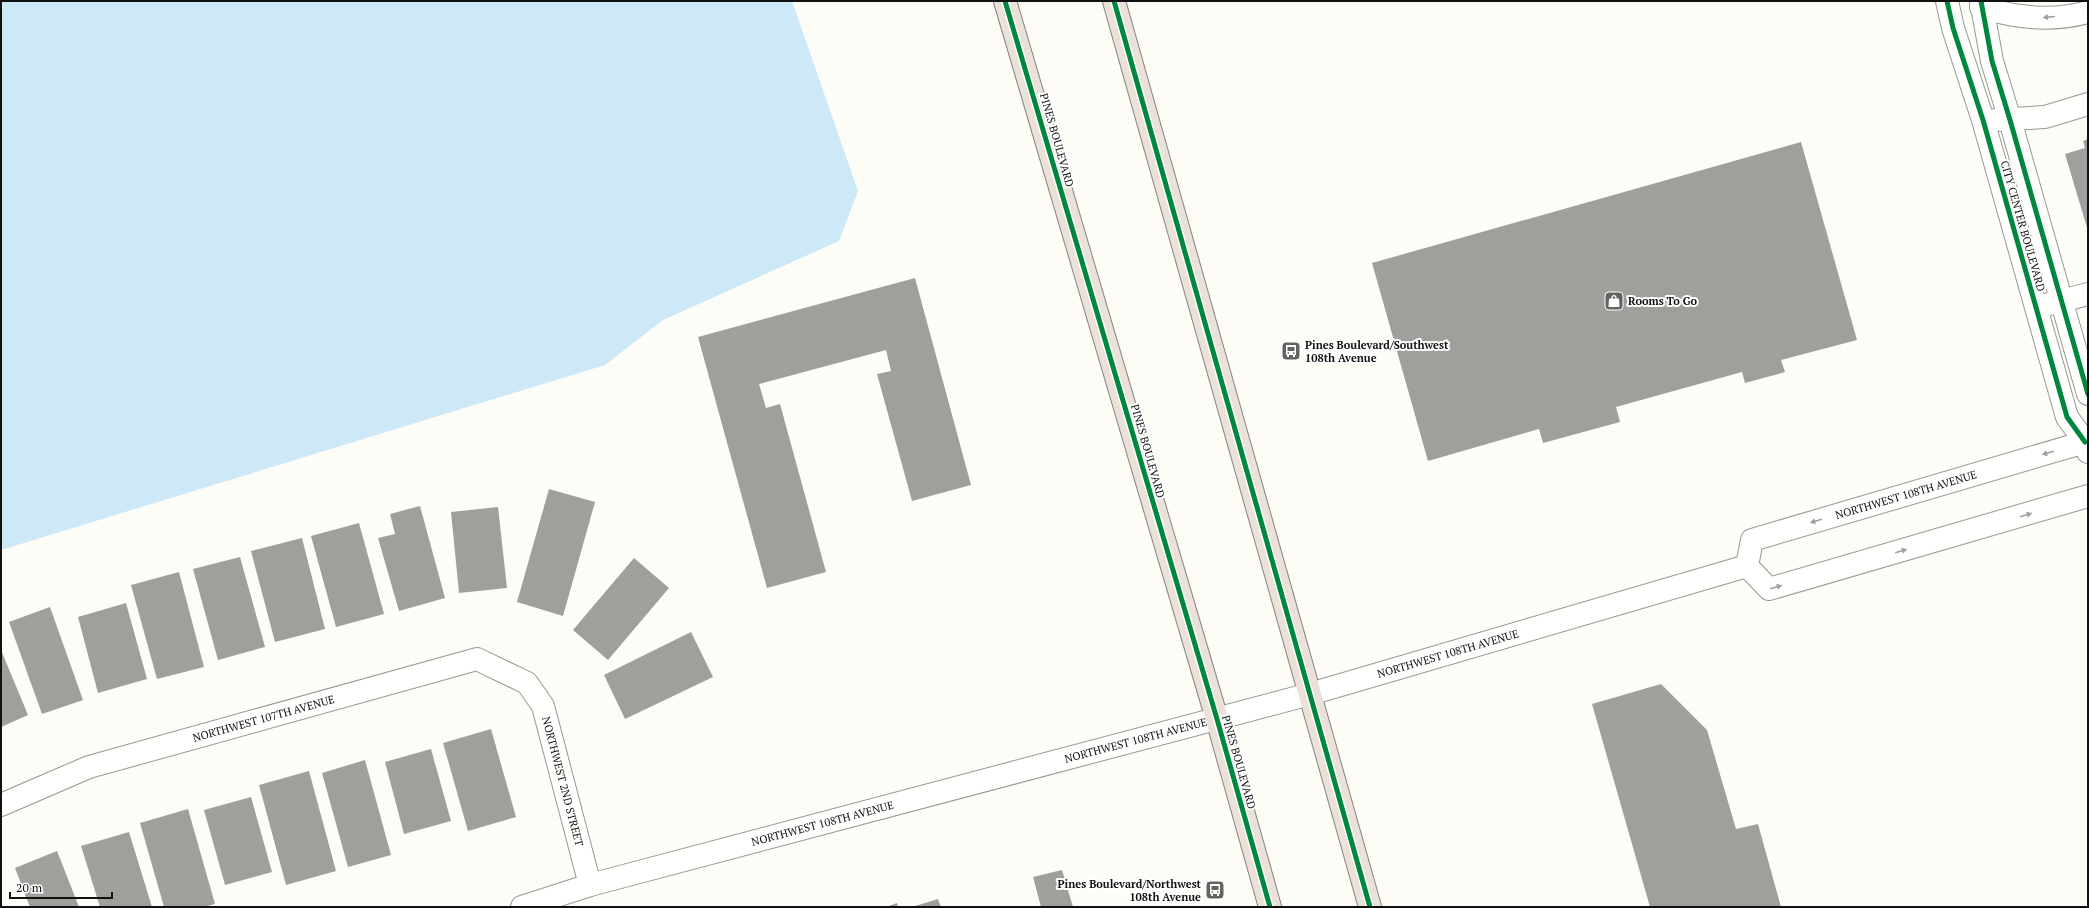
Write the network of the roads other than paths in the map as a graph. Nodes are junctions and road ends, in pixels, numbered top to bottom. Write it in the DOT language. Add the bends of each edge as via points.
graph roads {
  1 [pos="1005,1"];
  2 [pos="1114,1"];
  3 [pos="1947,1"];
  4 [pos="1981,4"];
  5 [pos="2088,12"];
  6 [pos="2088,104"];
  7 [pos="1983,120"];
  8 [pos="2010,120"];
  9 [pos="2088,294"];
  10 [pos="2062,300"];
  11 [pos="2036,308"];
  12 [pos="2088,394"];
  13 [pos="2087,442"];
  14 [pos="2088,496"];
  15 [pos="1747,566"];
  16 [pos="527,683"];
  17 [pos="1310,694"];
  18 [pos="1217,719"];
  19 [pos="1,805"];
  20 [pos="590,885"];
  21 [pos="522,907"];
  22 [pos="1270,907"];
  23 [pos="1370,907"];
  1 -- 18 [label="highway, PINES BOULEVARD"];
  2 -- 17 [label="highway"];
  3 -- 7 [label="street, CITY CENTER BOULEVARD" via="1952,28"];
  5 -- 4 [label="street, one-way" via="2036,18 2012,16"];
  4 -- 8 [label="street, CITY CENTER BOULEVARD" via="1992,61"];
  6 -- 8 [label="street" via="2045,117"];
  7 -- 8 [label="street"];
  7 -- 11 [label="street, CITY CENTER BOULEVARD"];
  8 -- 10 [label="street, CITY CENTER BOULEVARD"];
  9 -- 10 [label="street"];
  10 -- 11 [label="street"];
  10 -- 12 [label="street, CITY CENTER BOULEVARD"];
  11 -- 13 [label="street, CITY CENTER BOULEVARD" via="2067,417"];
  13 -- 15 [label="street, NORTHWEST 108TH AVENUE, one-way" via="1752,540"];
  15 -- 14 [label="street, one-way" via="1769,589"];
  15 -- 17 [label="street, NORTHWEST 108TH AVENUE"];
  16 -- 19 [label="street, NORTHWEST 107TH AVENUE" via="477,659 89,767"];
  16 -- 20 [label="street, NORTHWEST 2ND STREET" via="543,706"];
  17 -- 18 [label="street, NORTHWEST 108TH AVENUE"];
  17 -- 23 [label="highway"];
  18 -- 20 [label="street, NORTHWEST 108TH AVENUE"];
  18 -- 22 [label="highway, PINES BOULEVARD"];
  20 -- 21 [label="street, NORTHWEST 108TH AVENUE"];
}
